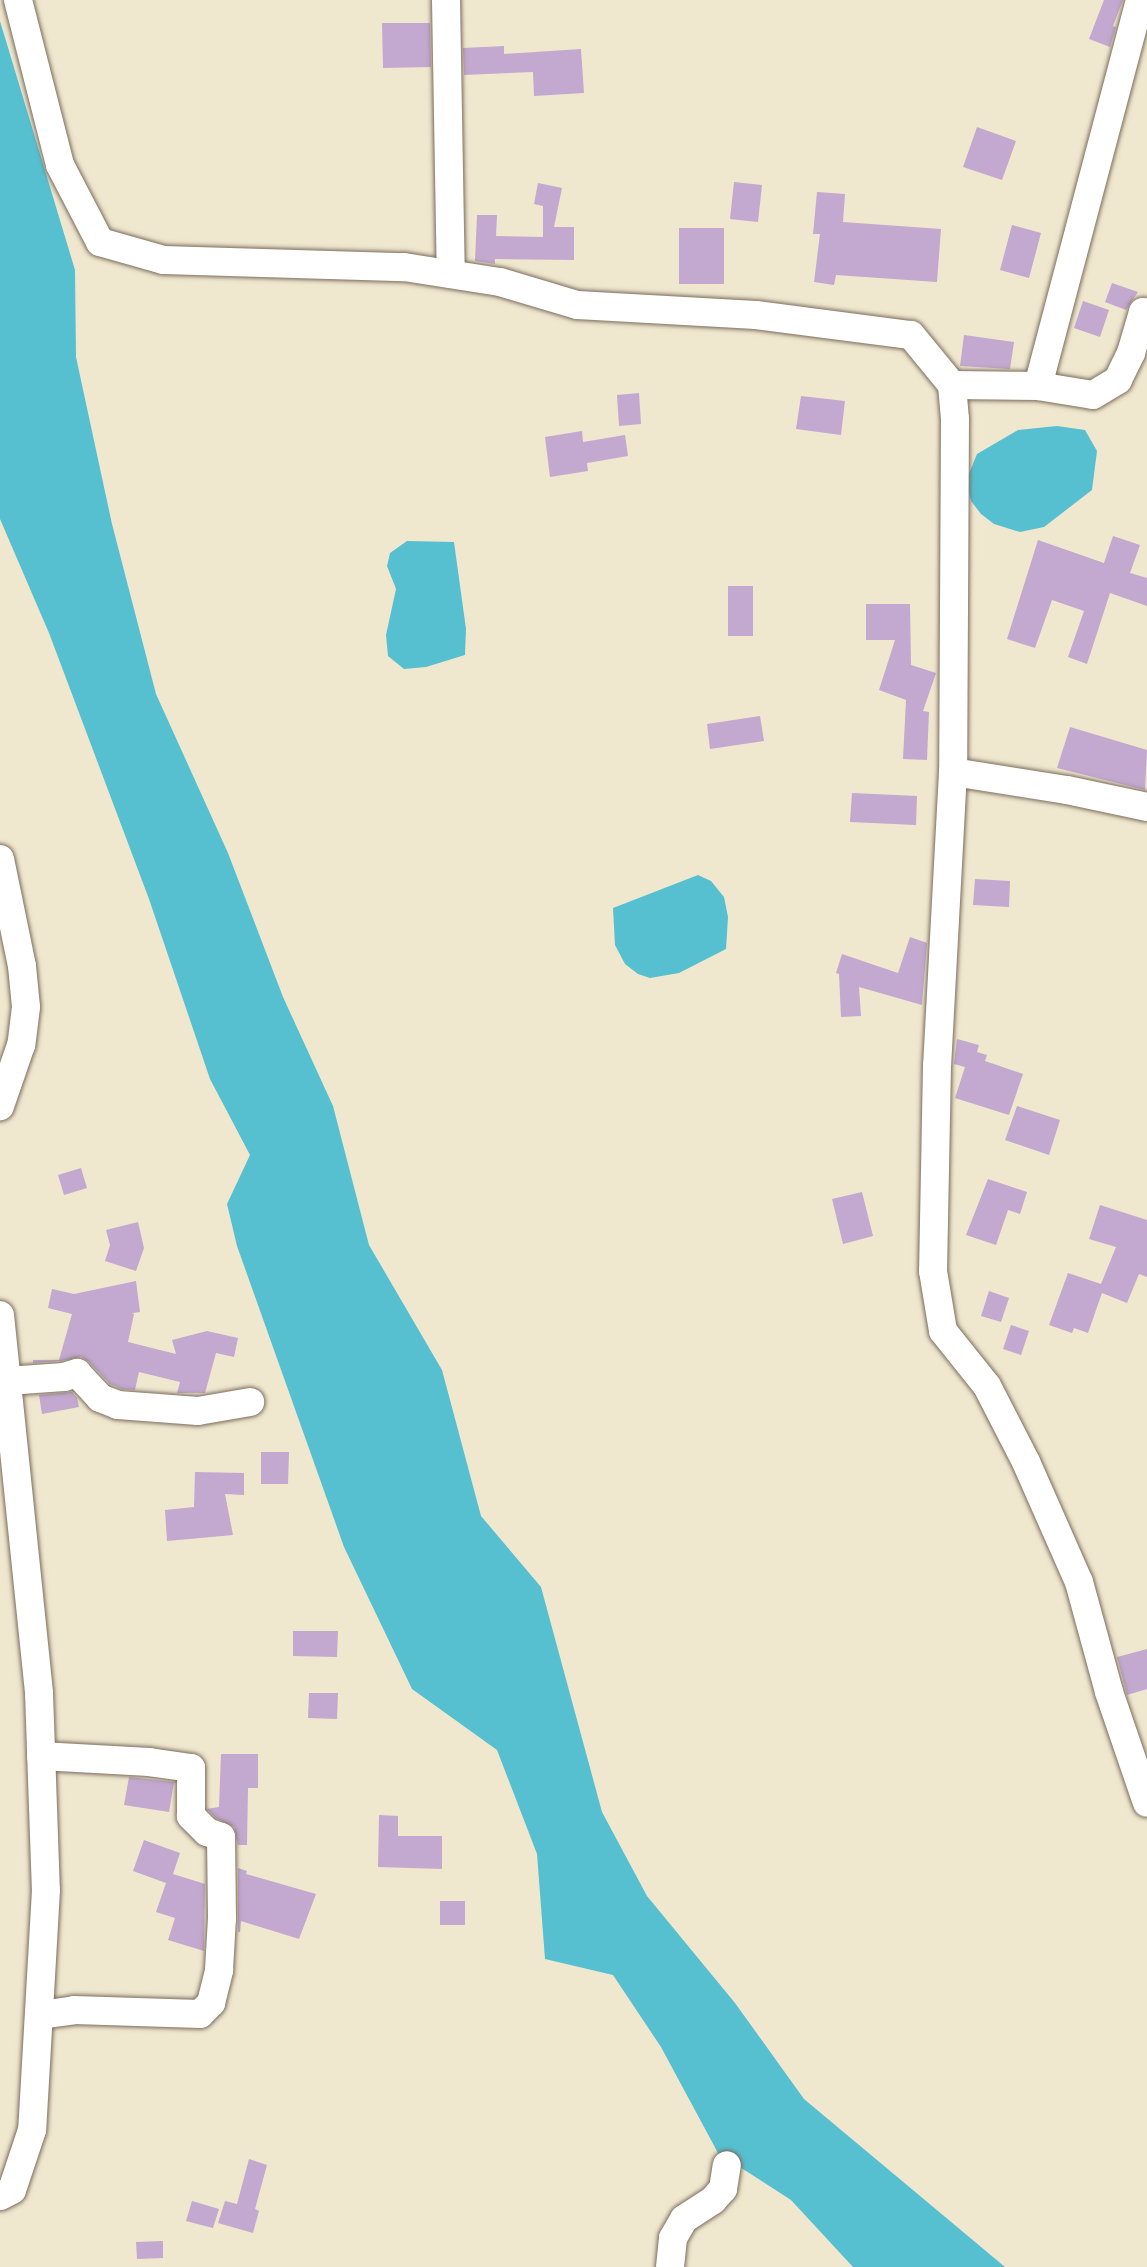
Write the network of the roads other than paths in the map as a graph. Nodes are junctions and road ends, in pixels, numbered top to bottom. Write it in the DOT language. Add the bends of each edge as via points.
graph roads {
  1 [pos="18,0"];
  2 [pos="446,0"];
  3 [pos="1140,0"];
  4 [pos="451,274"];
  5 [pos="1147,313"];
  6 [pos="952,385"];
  7 [pos="1038,386"];
  8 [pos="953,772"];
  9 [pos="1147,807"];
  10 [pos="0,859"];
  11 [pos="0,1106"];
  12 [pos="0,1315"];
  13 [pos="7,1381"];
  14 [pos="250,1402"];
  15 [pos="41,1756"];
  16 [pos="1147,1803"];
  17 [pos="40,2015"];
  18 [pos="727,2165"];
  19 [pos="0,2196"];
  20 [pos="670,2267"];
  1 -- 4 [label="street" via="60,165 100,242 163,260 404,267"];
  2 -- 4 [label="street"];
  3 -- 7 [label="street"];
  4 -- 6 [label="street" via="500,282 577,305 756,315 911,335"];
  5 -- 7 [label="street" via="1143,312 1118,380 1093,395"];
  6 -- 7 [label="street"];
  6 -- 8 [label="street"];
  8 -- 9 [label="street"];
  8 -- 16 [label="street" via="936,1065 933,1271 943,1331 987,1386 1026,1462 1079,1582"];
  10 -- 11 [label="street" via="22,966 26,1006 21,1045"];
  12 -- 13 [label="street"];
  13 -- 14 [label="street" via="77,1373 100,1398 118,1405 198,1411"];
  13 -- 15 [label="street" via="39,1693"];
  15 -- 17 [label="street" via="46,1890"];
  15 -- 17 [label="street" via="191,1768 191,1816 207,1832 220,1837 222,1918 219,1970 211,2003 200,2014 74,2010"];
  17 -- 19 [label="street" via="32,2130 12,2190"];
  18 -- 20 [label="street" via="723,2189 684,2219 673,2238"];
}
